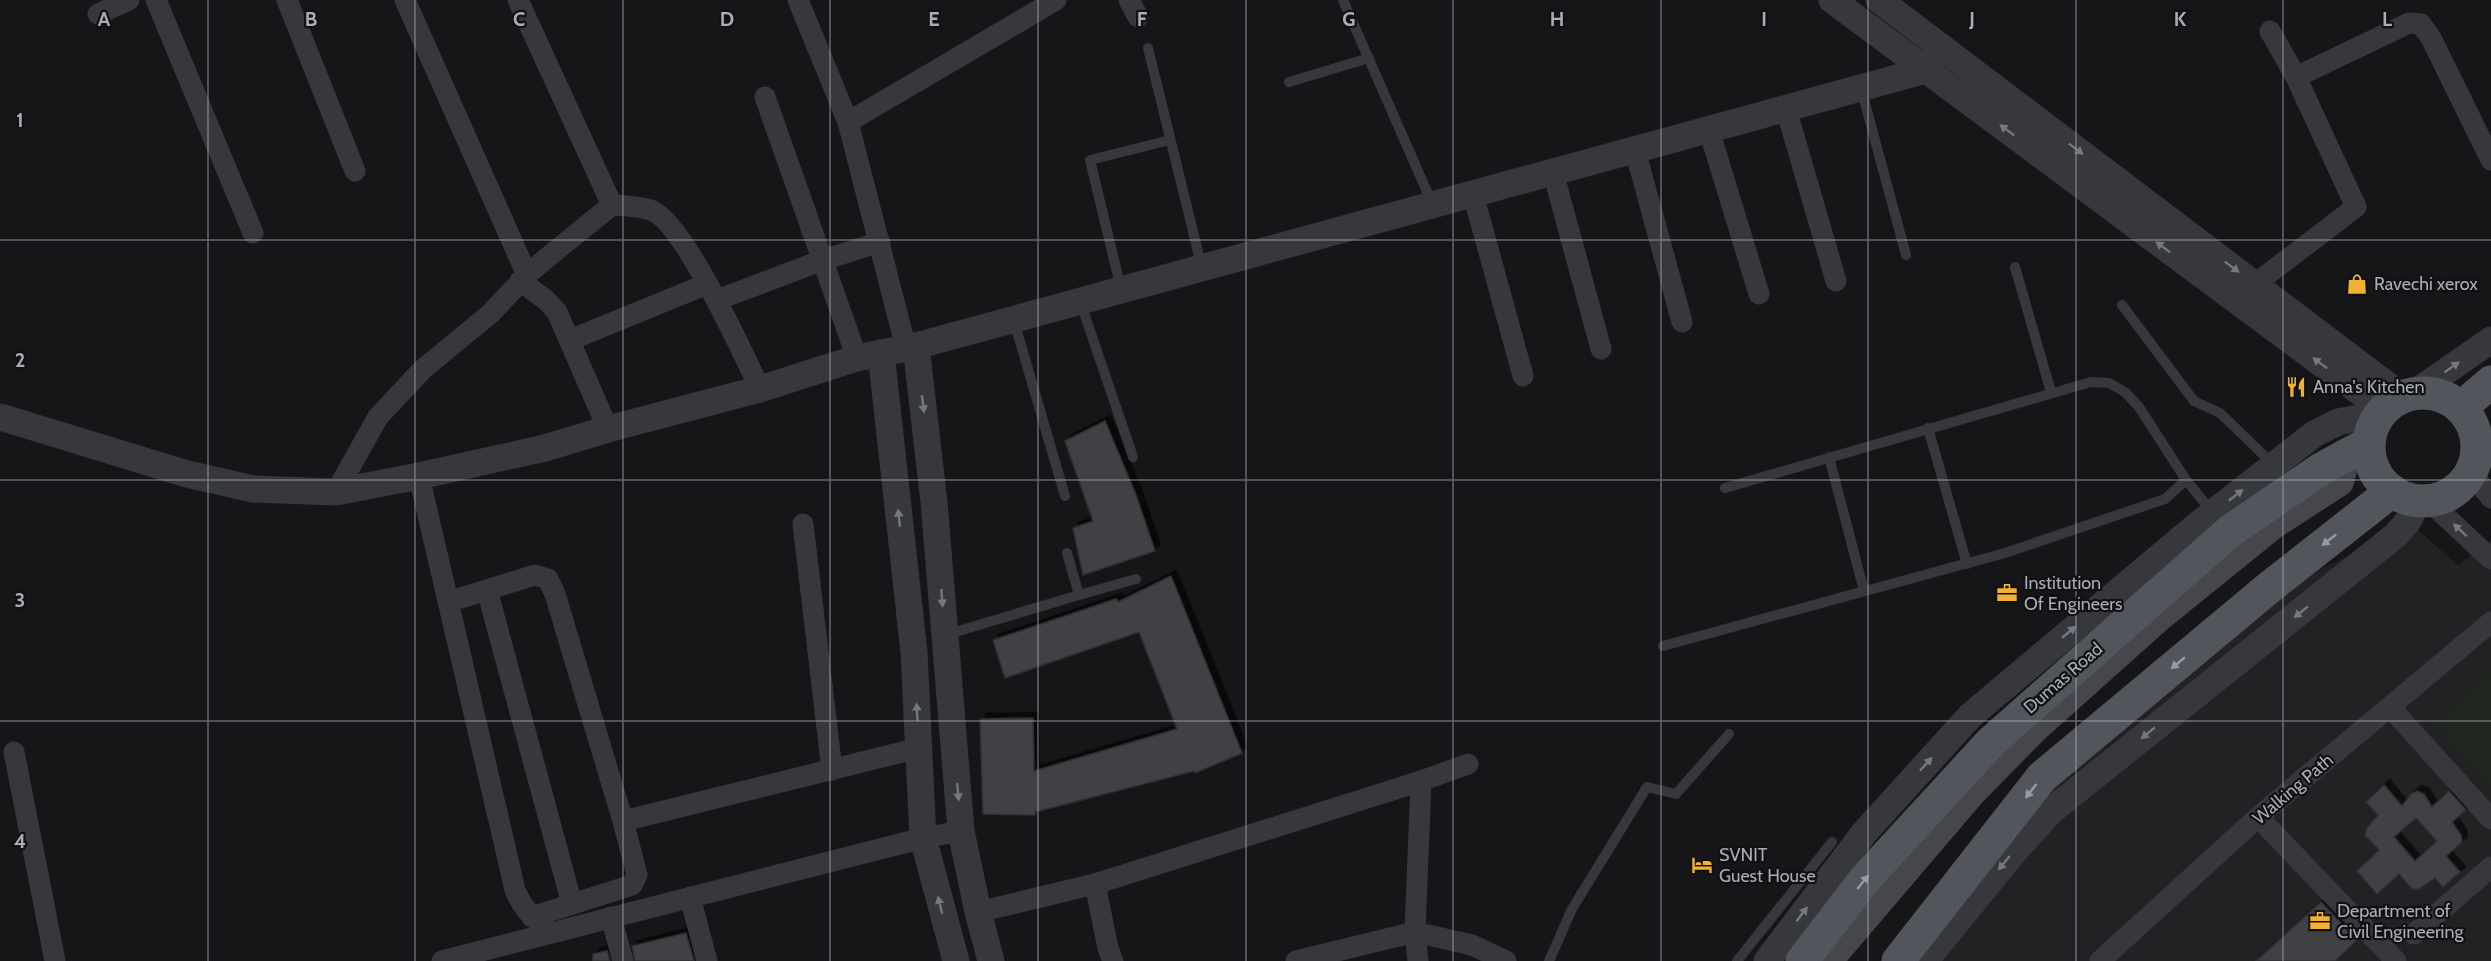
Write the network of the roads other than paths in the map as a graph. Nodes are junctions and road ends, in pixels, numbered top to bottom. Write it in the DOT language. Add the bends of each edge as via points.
graph roads {
  1 [pos="129,0"];
  2 [pos="156,0"];
  3 [pos="287,0"];
  4 [pos="405,0"];
  5 [pos="518,0"];
  6 [pos="1056,0"];
  7 [pos="1344,0"];
  8 [pos="1832,0"];
  9 [pos="1879,0"];
  10 [pos="804,2"];
  11 [pos="98,14"];
  12 [pos="2270,31"];
  13 [pos="1941,47"];
  14 [pos="1148,48"];
  15 [pos="1369,58"];
  16 [pos="1925,70"];
  17 [pos="2296,77"];
  18 [pos="1289,82"];
  19 [pos="1861,88"];
  20 [pos="765,97"];
  21 [pos="1786,109"];
  22 [pos="848,122"];
  23 [pos="1709,130"];
  24 [pos="1170,140"];
  25 [pos="1635,150"];
  26 [pos="2491,160"];
  27 [pos="355,171"];
  28 [pos="1553,172"];
  29 [pos="1473,194"];
  30 [pos="612,205"];
  31 [pos="1433,205"];
  32 [pos="253,233"];
  33 [pos="880,242"];
  34 [pos="1906,255"];
  35 [pos="823,260"];
  36 [pos="2015,267"];
  37 [pos="1202,268"];
  38 [pos="523,278"];
  39 [pos="1836,281"];
  40 [pos="2255,285"];
  41 [pos="1122,290"];
  42 [pos="712,292"];
  43 [pos="1759,294"];
  44 [pos="1080,301"];
  45 [pos="2122,305"];
  46 [pos="1014,319"];
  47 [pos="1682,322"];
  48 [pos="570,340"];
  49 [pos="2491,340"];
  50 [pos="1600,349"];
  51 [pos="890,351"];
  52 [pos="1523,376"];
  53 [pos="2491,382"];
  54 [pos="760,389"];
  55 [pos="2051,392"];
  56 [pos="0,417"];
  57 [pos="2382,419"];
  58 [pos="1929,428"];
  59 [pos="608,429"];
  60 [pos="2478,442"];
  61 [pos="1133,457"];
  62 [pos="1829,457"];
  63 [pos="2274,465"];
  64 [pos="419,477"];
  65 [pos="2186,480"];
  66 [pos="1725,488"];
  67 [pos="336,492"];
  68 [pos="1065,496"];
  69 [pos="2404,497"];
  70 [pos="2491,498"];
  71 [pos="2213,513"];
  72 [pos="803,524"];
  73 [pos="1067,553"];
  74 [pos="2491,559"];
  75 [pos="1967,564"];
  76 [pos="1136,579"];
  77 [pos="487,590"];
  78 [pos="1864,591"];
  79 [pos="1079,595"];
  80 [pos="448,602"];
  81 [pos="2491,622"];
  82 [pos="945,635"];
  83 [pos="1663,646"];
  84 [pos="2390,707"];
  85 [pos="1729,734"];
  86 [pos="919,748"];
  87 [pos="14,752"];
  88 [pos="1468,764"];
  89 [pos="832,770"];
  90 [pos="1421,781"];
  91 [pos="2258,817"];
  92 [pos="2491,819"];
  93 [pos="623,821"];
  94 [pos="961,831"];
  95 [pos="923,838"];
  96 [pos="1832,842"];
  97 [pos="2491,867"];
  98 [pos="1095,884"];
  99 [pos="690,897"];
  100 [pos="572,904"];
  101 [pos="978,912"];
  102 [pos="532,917"];
  103 [pos="611,917"];
  104 [pos="552,931"];
  105 [pos="1415,932"];
  106 [pos="2414,934"];
  107 [pos="494,954"];
  108 [pos="2109,958"];
  109 [pos="55,961"];
  110 [pos="442,961"];
  111 [pos="623,961"];
  112 [pos="707,961"];
  113 [pos="956,961"];
  114 [pos="991,961"];
  115 [pos="1113,961"];
  116 [pos="1296,961"];
  117 [pos="1418,961"];
  118 [pos="1506,961"];
  119 [pos="1549,961"];
  120 [pos="1737,961"];
  121 [pos="1767,961"];
  122 [pos="1802,961"];
  123 [pos="1826,961"];
  124 [pos="1851,961"];
  125 [pos="1898,961"];
  126 [pos="1925,961"];
  127 [pos="2396,961"];
  1 -- 11 [label="street"];
  2 -- 32 [label="street"];
  3 -- 27 [label="street"];
  4 -- 38 [label="street"];
  5 -- 30 [label="street"];
  6 -- 22 [label="street"];
  7 -- 15 [label="lane"];
  8 -- 16 [label="street"];
  9 -- 13 [label="street"];
  10 -- 22 [label="street"];
  12 -- 17 [label="street"];
  13 -- 16 [label="street"];
  13 -- 40 [label="street, one-way"];
  14 -- 24 [label="lane"];
  15 -- 18 [label="lane"];
  15 -- 31 [label="lane"];
  16 -- 19 [label="street"];
  57 -- 16 [label="street, one-way"];
  17 -- 26 [label="street" via="2409,23 2421,24"];
  17 -- 40 [label="street" via="2356,207"];
  19 -- 21 [label="street"];
  19 -- 34 [label="lane"];
  20 -- 35 [label="street"];
  21 -- 23 [label="street"];
  21 -- 39 [label="street"];
  22 -- 33 [label="street"];
  23 -- 25 [label="street"];
  23 -- 43 [label="street"];
  24 -- 37 [label="lane"];
  24 -- 41 [label="lane" via="1090,160"];
  25 -- 28 [label="street"];
  25 -- 47 [label="street"];
  28 -- 29 [label="street"];
  28 -- 50 [label="street"];
  29 -- 31 [label="street"];
  29 -- 52 [label="street"];
  30 -- 38 [label="street"];
  30 -- 42 [label="street" via="652,210 667,220"];
  31 -- 37 [label="street"];
  33 -- 35 [label="street"];
  33 -- 51 [label="street"];
  35 -- 42 [label="street"];
  35 -- 51 [label="street"];
  36 -- 55 [label="lane"];
  37 -- 41 [label="street"];
  38 -- 48 [label="street" via="552,306"];
  38 -- 67 [label="street" via="490,314 423,369 378,417"];
  40 -- 57 [label="street"];
  41 -- 44 [label="street"];
  42 -- 48 [label="street"];
  42 -- 54 [label="street"];
  44 -- 46 [label="street"];
  44 -- 61 [label="lane"];
  45 -- 63 [label="lane" via="2194,401 2220,413"];
  46 -- 51 [label="street"];
  46 -- 68 [label="lane"];
  48 -- 59 [label="street"];
  57 -- 49 [label="street, one-way"];
  51 -- 54 [label="street"];
  51 -- 82 [label="street, one-way" via="934,502"];
  86 -- 51 [label="street, one-way"];
  53 -- 60 [label="main road"];
  54 -- 59 [label="street"];
  55 -- 58 [label="lane"];
  55 -- 65 [label="lane" via="2091,382 2109,383 2125,392"];
  56 -- 67 [label="street" via="253,489"];
  57 -- 60 [label="main road" via="2439,395"];
  57 -- 63 [label="street" via="2325,428"];
  57 -- 69 [label="main road" via="2371,461 2379,478"];
  122 -- 57 [label="main road, Dumas Road, one-way" via="1865,879 1991,741 2230,531"];
  57 -- 123 [label="main road" via="2338,481 2273,523 2158,616 2035,726 1970,792"];
  58 -- 62 [label="lane"];
  58 -- 75 [label="lane"];
  59 -- 64 [label="street"];
  60 -- 69 [label="main road" via="2460,487 2446,496"];
  60 -- 70 [label="street"];
  62 -- 66 [label="lane"];
  62 -- 78 [label="lane"];
  71 -- 63 [label="street, one-way"];
  64 -- 67 [label="street"];
  64 -- 80 [label="street"];
  65 -- 71 [label="lane"];
  65 -- 75 [label="lane" via="2165,499"];
  74 -- 69 [label="street, one-way"];
  69 -- 124 [label="main road" via="2345,501 2284,540 2168,631 2037,748"];
  69 -- 125 [label="main road, one-way" via="2271,586 2042,777"];
  69 -- 126 [label="street, one-way" via="2414,509 2397,535 2051,811"];
  121 -- 71 [label="street, one-way" via="1864,833 1970,716"];
  72 -- 89 [label="street"];
  73 -- 79 [label="lane"];
  75 -- 78 [label="lane"];
  76 -- 79 [label="lane"];
  77 -- 80 [label="street"];
  77 -- 93 [label="street" via="535,575 548,579"];
  77 -- 100 [label="street"];
  78 -- 83 [label="lane"];
  79 -- 82 [label="lane"];
  80 -- 102 [label="street" via="515,890"];
  81 -- 84 [label="street, Walking Path"];
  82 -- 94 [label="street, one-way"];
  84 -- 91 [label="street, Walking Path"];
  84 -- 92 [label="street"];
  85 -- 119 [label="lane" via="1676,794 1647,787 1572,909"];
  86 -- 89 [label="street"];
  86 -- 95 [label="street"];
  87 -- 109 [label="street"];
  88 -- 90 [label="street"];
  89 -- 93 [label="street"];
  90 -- 98 [label="street"];
  90 -- 105 [label="street"];
  91 -- 108 [label="street, Walking Path"];
  91 -- 127 [label="street"];
  93 -- 100 [label="street" via="637,875 632,885"];
  94 -- 95 [label="street"];
  94 -- 101 [label="street"];
  95 -- 99 [label="street"];
  113 -- 95 [label="street, one-way"];
  96 -- 120 [label="lane"];
  97 -- 106 [label="street"];
  98 -- 101 [label="street"];
  98 -- 115 [label="street"];
  99 -- 103 [label="street"];
  99 -- 112 [label="street"];
  100 -- 102 [label="street"];
  101 -- 114 [label="street"];
  102 -- 104 [label="street"];
  103 -- 104 [label="street"];
  103 -- 111 [label="street"];
  104 -- 107 [label="street"];
  105 -- 116 [label="street"];
  105 -- 117 [label="street"];
  105 -- 118 [label="street" via="1472,945"];
  107 -- 110 [label="street"];
}
